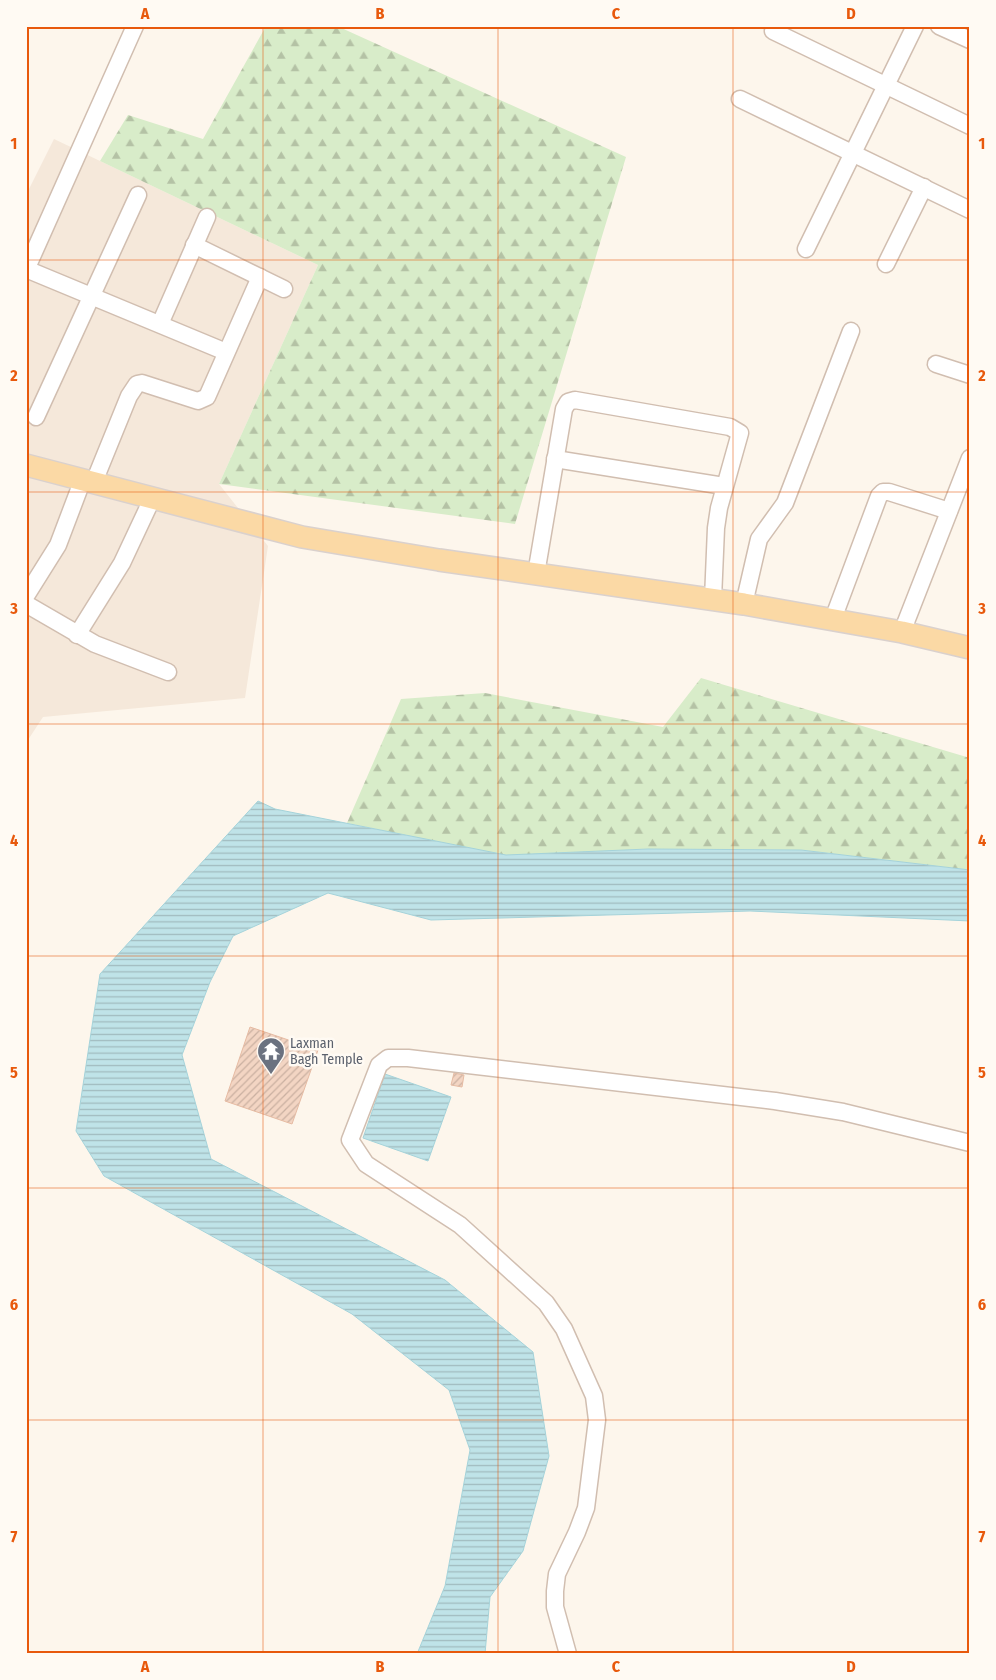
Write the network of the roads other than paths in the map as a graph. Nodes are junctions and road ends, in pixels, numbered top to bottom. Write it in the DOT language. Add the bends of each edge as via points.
graph roads {
  1 [pos="135,26"];
  2 [pos="915,26"];
  3 [pos="940,26"];
  4 [pos="773,31"];
  5 [pos="970,40"];
  6 [pos="886,85"];
  7 [pos="740,99"];
  8 [pos="970,126"];
  9 [pos="852,153"];
  10 [pos="924,188"];
  11 [pos="138,195"];
  12 [pos="970,210"];
  13 [pos="206,217"];
  14 [pos="194,245"];
  15 [pos="806,249"];
  16 [pos="886,264"];
  17 [pos="26,270"];
  18 [pos="260,277"];
  19 [pos="284,289"];
  20 [pos="92,296"];
  21 [pos="160,324"];
  22 [pos="851,331"];
  23 [pos="226,352"];
  24 [pos="936,364"];
  25 [pos="970,375"];
  26 [pos="36,417"];
  27 [pos="970,458"];
  28 [pos="555,459"];
  29 [pos="26,464"];
  30 [pos="88,480"];
  31 [pos="724,486"];
  32 [pos="152,498"];
  33 [pos="949,511"];
  34 [pos="536,574"];
  35 [pos="26,596"];
  36 [pos="713,599"];
  37 [pos="26,604"];
  38 [pos="744,604"];
  39 [pos="833,619"];
  40 [pos="902,632"];
  41 [pos="77,635"];
  42 [pos="970,648"];
  43 [pos="168,672"];
  44 [pos="970,1143"];
  45 [pos="568,1654"];
  1 -- 17 [label="street"];
  2 -- 6 [label="street"];
  3 -- 5 [label="street"];
  4 -- 6 [label="street"];
  6 -- 8 [label="street"];
  6 -- 9 [label="street"];
  7 -- 9 [label="street"];
  9 -- 10 [label="street"];
  9 -- 15 [label="street"];
  10 -- 12 [label="street"];
  10 -- 16 [label="street"];
  11 -- 20 [label="street"];
  13 -- 14 [label="street"];
  14 -- 18 [label="street"];
  14 -- 21 [label="street"];
  17 -- 20 [label="street"];
  18 -- 19 [label="street"];
  18 -- 23 [label="street"];
  20 -- 21 [label="street"];
  20 -- 26 [label="street"];
  21 -- 23 [label="street"];
  22 -- 38 [label="street" via="785,503 759,540"];
  23 -- 30 [label="street" via="207,397 202,401 142,383 133,388"];
  24 -- 25 [label="street"];
  27 -- 33 [label="street"];
  28 -- 31 [label="street"];
  28 -- 31 [label="street" via="564,410 568,402 575,400 736,429 740,433 739,438"];
  28 -- 34 [label="street"];
  29 -- 30 [label="main road"];
  30 -- 32 [label="main road"];
  30 -- 35 [label="street" via="58,545"];
  31 -- 36 [label="street" via="716,528"];
  32 -- 34 [label="main road" via="302,537"];
  32 -- 41 [label="street" via="122,563"];
  33 -- 39 [label="street" via="882,492"];
  33 -- 40 [label="street"];
  34 -- 36 [label="main road"];
  36 -- 38 [label="main road"];
  37 -- 41 [label="street"];
  38 -- 39 [label="main road"];
  39 -- 40 [label="main road"];
  40 -- 42 [label="main road"];
  41 -- 43 [label="street"];
  44 -- 45 [label="street" via="843,1112 775,1101 408,1058 388,1058 379,1065 350,1140 358,1155 366,1164 460,1225 546,1302 564,1329 594,1396 597,1420 586,1508 557,1574 555,1591 555,1608"];
}
